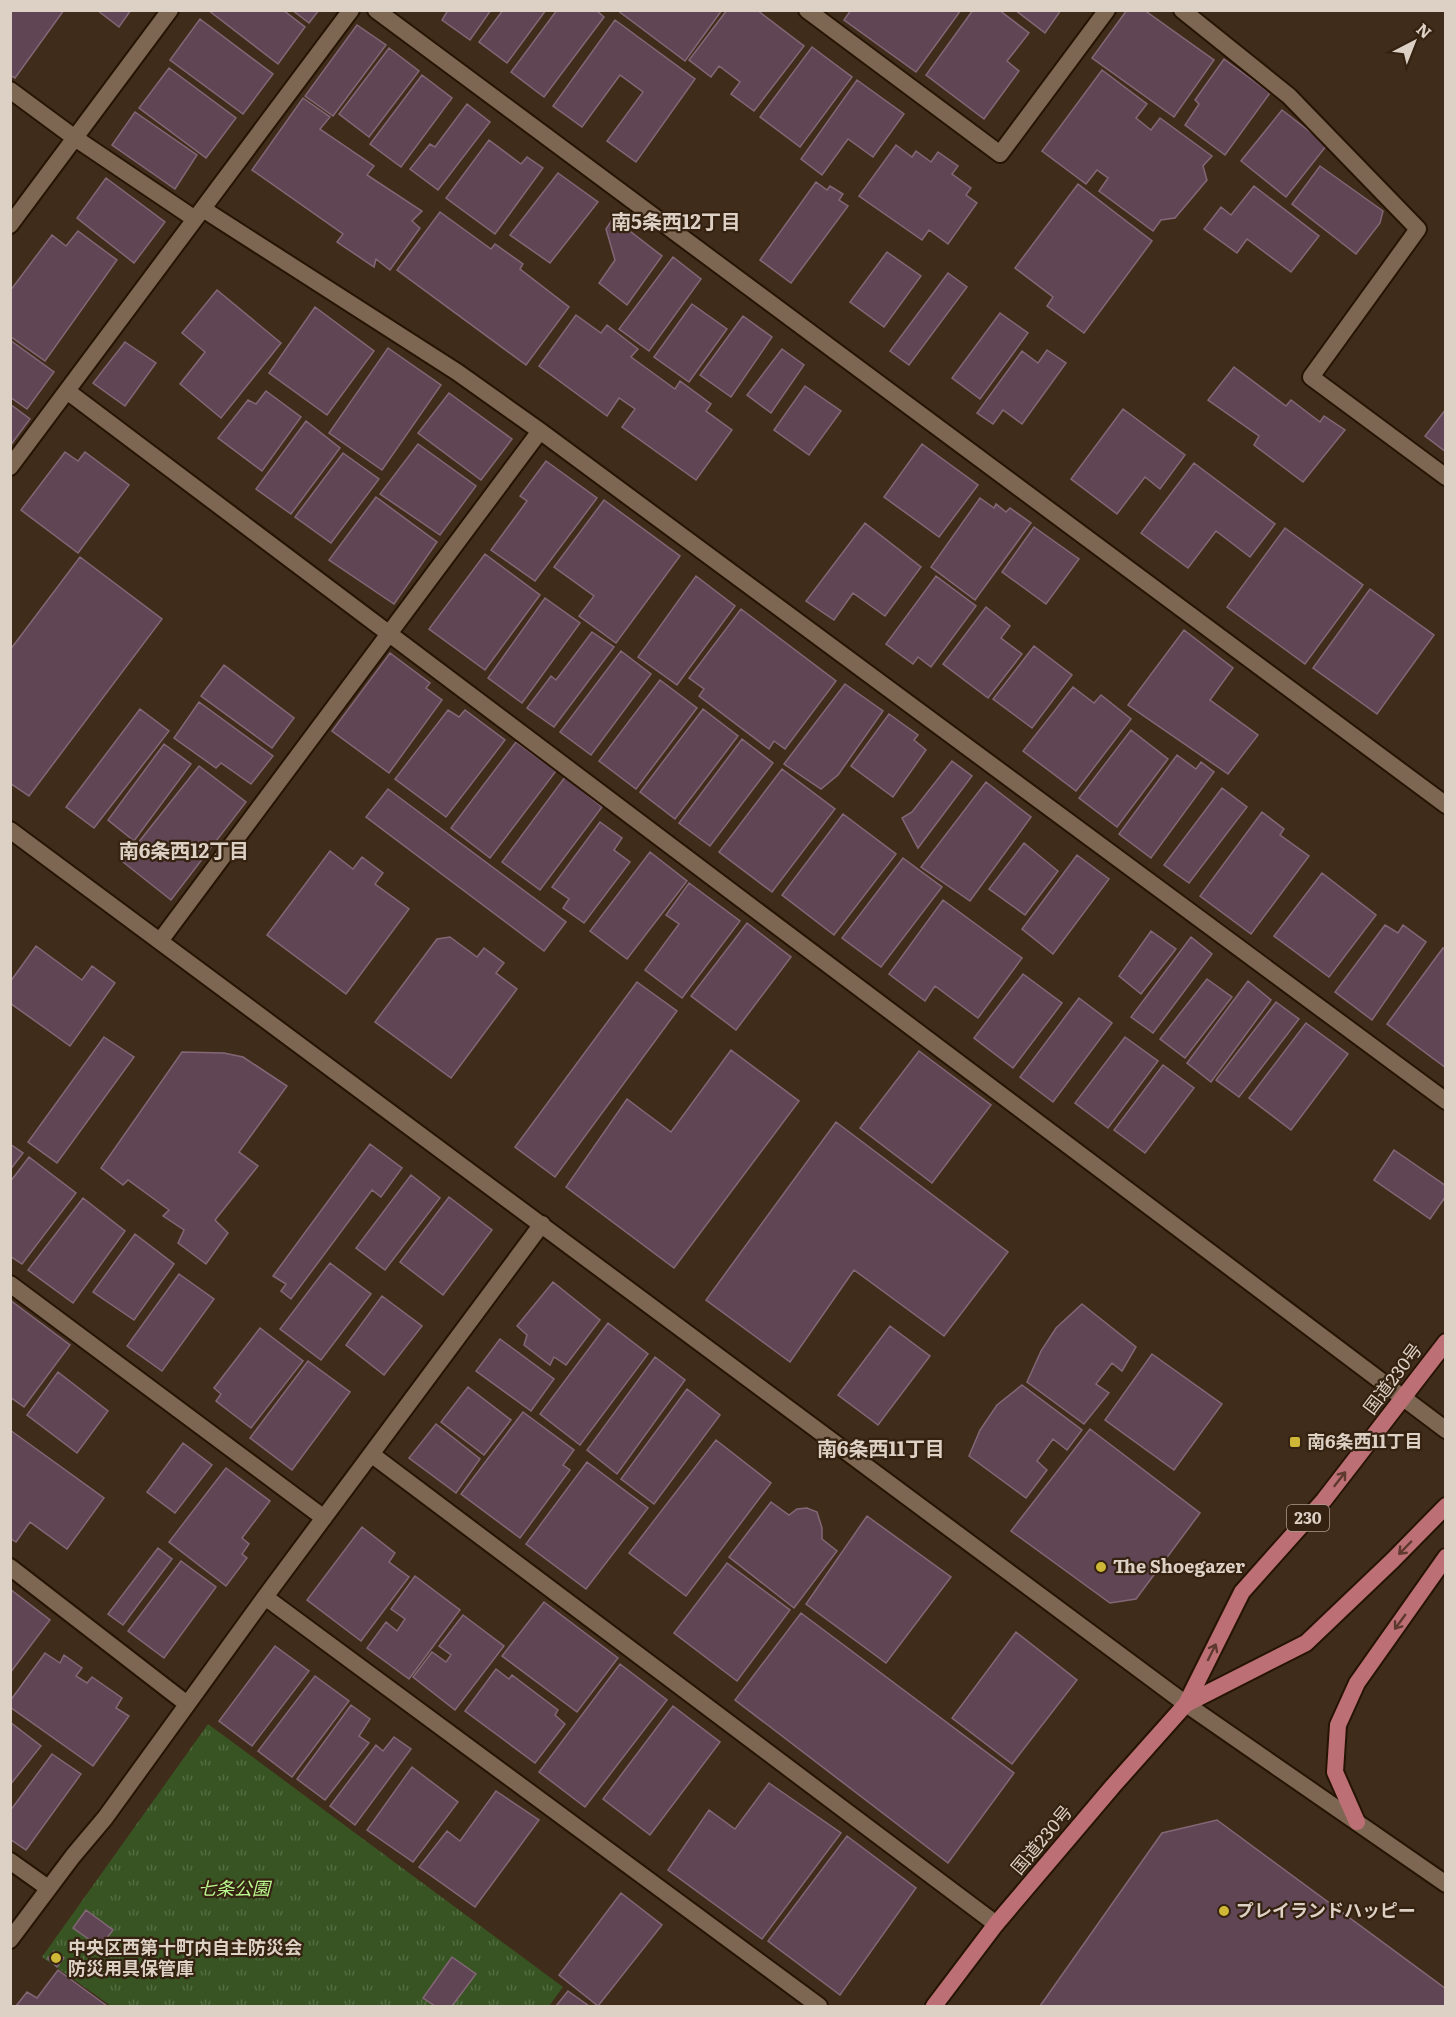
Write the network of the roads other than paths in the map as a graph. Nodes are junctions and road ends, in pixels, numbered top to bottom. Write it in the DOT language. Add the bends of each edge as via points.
graph roads {
  1 [pos="170,10"];
  2 [pos="351,10"];
  3 [pos="376,10"];
  4 [pos="807,10"];
  5 [pos="1107,10"];
  6 [pos="1182,10"];
  7 [pos="10,90"];
  8 [pos="75,138"];
  9 [pos="199,214"];
  10 [pos="10,225"];
  11 [pos="67,391"];
  12 [pos="540,431"];
  13 [pos="10,467"];
  14 [pos="1446,477"];
  15 [pos="389,633"];
  16 [pos="1446,805"];
  17 [pos="10,830"];
  18 [pos="160,941"];
  19 [pos="1446,1101"];
  20 [pos="542,1224"];
  21 [pos="10,1284"];
  22 [pos="1446,1342"];
  23 [pos="1403,1399"];
  24 [pos="1446,1430"];
  25 [pos="371,1454"];
  26 [pos="1446,1506"];
  27 [pos="324,1518"];
  28 [pos="1446,1557"];
  29 [pos="10,1568"];
  30 [pos="265,1597"];
  31 [pos="187,1704"];
  32 [pos="1186,1704"];
  33 [pos="1357,1822"];
  34 [pos="10,1861"];
  35 [pos="1446,1884"];
  36 [pos="48,1888"];
  37 [pos="996,1924"];
  38 [pos="10,1940"];
  39 [pos="819,2007"];
  40 [pos="934,2007"];
  1 -- 8 [label="street"];
  2 -- 9 [label="street"];
  3 -- 16 [label="street"];
  4 -- 5 [label="street" via="1000,154"];
  6 -- 14 [label="street" via="1289,96 1418,229 1311,377"];
  7 -- 8 [label="street"];
  8 -- 9 [label="street"];
  8 -- 10 [label="street"];
  9 -- 11 [label="street"];
  9 -- 12 [label="street" via="457,372"];
  11 -- 13 [label="street"];
  11 -- 15 [label="street"];
  12 -- 15 [label="street"];
  12 -- 19 [label="street"];
  15 -- 18 [label="street"];
  15 -- 23 [label="street"];
  17 -- 18 [label="street"];
  18 -- 20 [label="street"];
  20 -- 25 [label="street"];
  20 -- 32 [label="street"];
  21 -- 27 [label="street"];
  22 -- 23 [label="highway, 国道230号 / 230"];
  23 -- 24 [label="street"];
  32 -- 23 [label="highway, 国道230号 / 230, one-way" via="1242,1592 1324,1500"];
  25 -- 27 [label="street"];
  25 -- 37 [label="street"];
  26 -- 32 [label="highway, 国道230号 / 230, one-way" via="1306,1643"];
  27 -- 30 [label="street"];
  28 -- 33 [label="highway, one-way" via="1357,1683 1338,1725 1335,1772"];
  29 -- 31 [label="street"];
  30 -- 31 [label="street"];
  30 -- 39 [label="street"];
  31 -- 36 [label="street" via="105,1818"];
  32 -- 33 [label="street"];
  32 -- 37 [label="highway, 国道230号 / 230"];
  33 -- 35 [label="street"];
  34 -- 36 [label="street"];
  36 -- 38 [label="street"];
  37 -- 40 [label="highway, 国道230号 / 230"];
}
